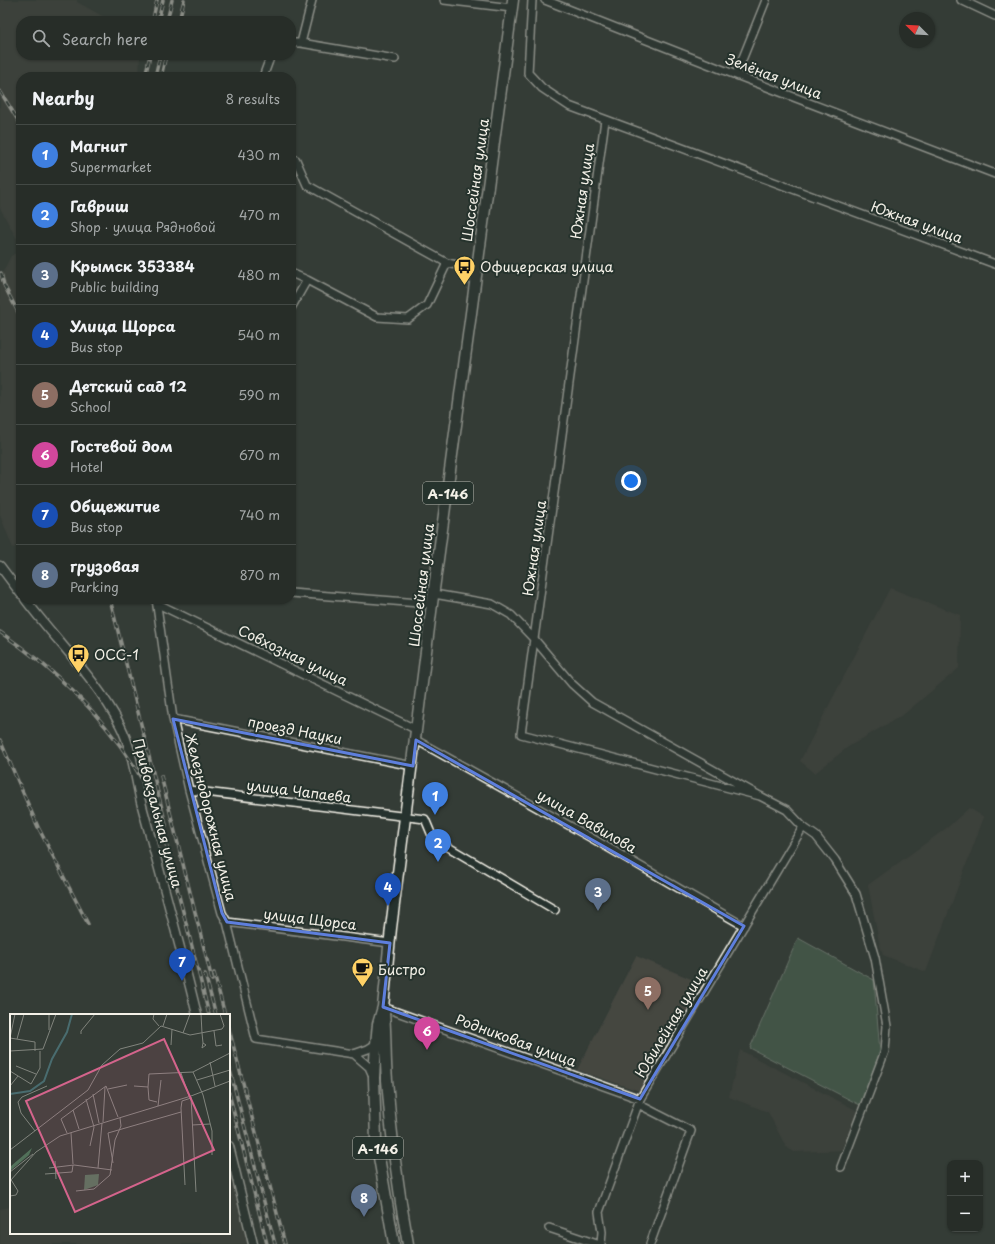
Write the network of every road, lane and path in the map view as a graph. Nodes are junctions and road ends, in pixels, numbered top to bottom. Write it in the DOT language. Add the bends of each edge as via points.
graph roads {
  1 [pos="312,0"];
  2 [pos="444,0"];
  3 [pos="532,0"];
  4 [pos="545,0"];
  5 [pos="766,0"];
  6 [pos="961,0"];
  7 [pos="513,4"];
  8 [pos="995,16"];
  9 [pos="296,42"];
  10 [pos="301,43"];
  11 [pos="395,59"];
  12 [pos="269,60"];
  13 [pos="265,72"];
  14 [pos="736,76"];
  15 [pos="605,120"];
  16 [pos="296,160"];
  17 [pos="995,174"];
  18 [pos="447,264"];
  19 [pos="995,264"];
  20 [pos="477,269"];
  21 [pos="296,275"];
  22 [pos="307,280"];
  23 [pos="296,299"];
  24 [pos="0,566"];
  25 [pos="16,587"];
  26 [pos="296,593"];
  27 [pos="433,599"];
  28 [pos="29,604"];
  29 [pos="157,604"];
  30 [pos="163,604"];
  31 [pos="535,640"];
  32 [pos="173,719"];
  33 [pos="417,735"];
  34 [pos="413,766"];
  35 [pos="189,790"];
  36 [pos="760,796"];
  37 [pos="406,818"];
  38 [pos="803,827"];
  39 [pos="555,910"];
  40 [pos="227,922"];
  41 [pos="744,926"];
  42 [pos="390,943"];
  43 [pos="383,1007"];
  44 [pos="197,1014"];
  45 [pos="376,1044"];
  46 [pos="354,1054"];
  47 [pos="374,1078"];
  48 [pos="639,1101"];
  49 [pos="230,1150"];
  50 [pos="841,1167"];
  51 [pos="548,1228"];
  52 [pos="253,1244"];
  53 [pos="394,1244"];
  54 [pos="408,1244"];
  55 [pos="597,1244"];
  56 [pos="601,1244"];
  57 [pos="650,1244"];
  1 -- 10 [label="street"];
  2 -- 7 [label="street"];
  3 -- 15 [label="street, Южная улица" via="528,73 542,88 569,106"];
  4 -- 14 [label="street, Зелёная улица"];
  5 -- 14 [label="street"];
  6 -- 8 [label="street"];
  7 -- 20 [label="highway, Шоссейная улица / А-146"];
  9 -- 10 [label="street"];
  10 -- 11 [label="street"];
  12 -- 13 [label="street"];
  14 -- 17 [label="street, Зелёная улица"];
  15 -- 19 [label="street, Южная улица"];
  15 -- 31 [label="street, Южная улица"];
  16 -- 18 [label="street" via="307,185"];
  18 -- 20 [label="street"];
  18 -- 22 [label="street" via="427,305 408,319 377,317"];
  20 -- 27 [label="highway, Шоссейная улица / А-146"];
  21 -- 22 [label="street"];
  22 -- 23 [label="street"];
  24 -- 25 [label="main road"];
  26 -- 27 [label="street"];
  27 -- 31 [label="street" via="492,604 511,615"];
  27 -- 33 [label="highway, Шоссейная улица / А-146"];
  28 -- 44 [label="main road, Привокзальная улица" via="88,677 113,713 126,738"];
  29 -- 32 [label="street, Железнодорожная улица"];
  30 -- 33 [label="street, Совхозная улица"];
  31 -- 36 [label="street" via="572,684 592,702"];
  31 -- 36 [label="street, Южная улица" via="521,734"];
  32 -- 34 [label="street, проезд Науки"];
  32 -- 35 [label="street, Железнодорожная улица"];
  33 -- 34 [label="highway, Шоссейная улица / А-146"];
  33 -- 41 [label="street, улица Вавилова"];
  34 -- 37 [label="highway, Шоссейная улица / А-146"];
  35 -- 37 [label="street, улица Чапаева"];
  35 -- 40 [label="street, Железнодорожная улица" via="222,913"];
  36 -- 38 [label="street" via="787,810"];
  37 -- 39 [label="street, улица Чапаева" via="425,819 432,838"];
  37 -- 42 [label="highway, Шоссейная улица / А-146"];
  38 -- 41 [label="street, Юбилейная улица"];
  38 -- 50 [label="street" via="816,836 835,860 856,894 875,958 887,1026 885,1051"];
  40 -- 42 [label="street, улица Щорса"];
  40 -- 46 [label="street, Железнодорожная улица" via="256,1039"];
  41 -- 48 [label="street, Юбилейная улица"];
  42 -- 43 [label="highway, Шоссейная улица / А-146"];
  43 -- 45 [label="highway, А-146"];
  43 -- 48 [label="street, Родниковая улица"];
  43 -- 54 [label="highway, А-146" via="392,1140"];
  45 -- 46 [label="street"];
  45 -- 47 [label="highway, А-146"];
  46 -- 47 [label="street" via="369,1067"];
  47 -- 53 [label="highway, А-146" via="376,1140"];
  48 -- 56 [label="street, Юбилейная улица" via="599,1212"];
  48 -- 57 [label="street, Родниковая улица" via="691,1131"];
  49 -- 52 [label="main road"];
  51 -- 55 [label="street"];
}
